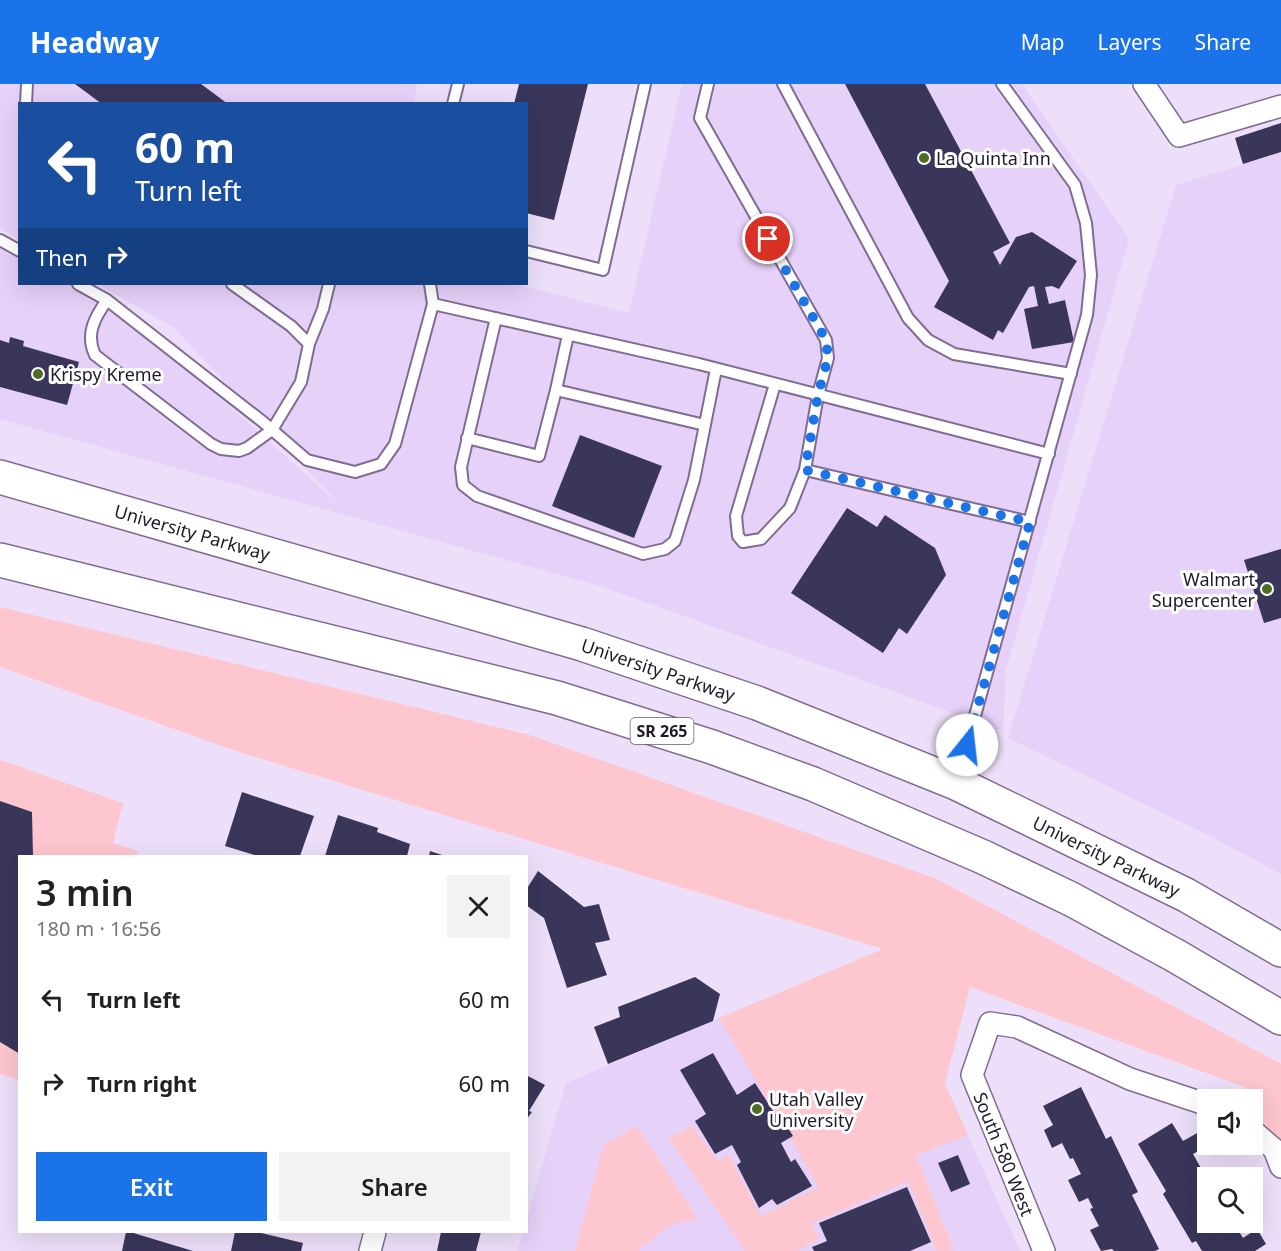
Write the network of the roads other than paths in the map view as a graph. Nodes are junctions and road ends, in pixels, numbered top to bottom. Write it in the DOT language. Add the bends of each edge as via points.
graph roads {
  1 [pos="27,84"];
  2 [pos="458,84"];
  3 [pos="645,84"];
  4 [pos="708,84"];
  5 [pos="783,84"];
  6 [pos="1002,84"];
  7 [pos="1144,84"];
  8 [pos="26,102"];
  9 [pos="454,102"];
  10 [pos="1281,106"];
  11 [pos="0,240"];
  12 [pos="18,250"];
  13 [pos="528,251"];
  14 [pos="80,285"];
  15 [pos="233,285"];
  16 [pos="328,285"];
  17 [pos="430,285"];
  18 [pos="108,300"];
  19 [pos="433,304"];
  20 [pos="496,318"];
  21 [pos="568,335"];
  22 [pos="309,344"];
  23 [pos="716,369"];
  24 [pos="1071,374"];
  25 [pos="775,384"];
  26 [pos="556,390"];
  27 [pos="818,395"];
  28 [pos="705,425"];
  29 [pos="272,430"];
  30 [pos="467,438"];
  31 [pos="1049,454"];
  32 [pos="805,470"];
  33 [pos="0,477"];
  34 [pos="1030,522"];
  35 [pos="0,560"];
  36 [pos="957,783"];
  37 [pos="1281,950"];
  38 [pos="1281,1018"];
  39 [pos="1197,1101"];
  40 [pos="1263,1142"];
  41 [pos="1277,1158"];
  42 [pos="375,1233"];
  43 [pos="370,1251"];
  44 [pos="1044,1251"];
  1 -- 8 [label="lane"];
  2 -- 9 [label="lane"];
  3 -- 13 [label="lane" via="603,270"];
  4 -- 27 [label="lane" via="700,118 826,340 828,358"];
  5 -- 24 [label="lane" via="908,318 928,340 954,354"];
  6 -- 24 [label="lane" via="1075,185 1086,223 1091,275 1087,315"];
  7 -- 10 [label="street" via="1179,136"];
  11 -- 12 [label="lane"];
  14 -- 18 [label="lane"];
  15 -- 22 [label="lane" via="291,326"];
  16 -- 22 [label="lane"];
  17 -- 19 [label="lane"];
  18 -- 29 [label="lane"];
  18 -- 29 [label="lane" via="94,319 91,346 95,355 221,449 239,451"];
  19 -- 20 [label="lane"];
  19 -- 29 [label="lane" via="395,444 381,464 355,472 307,460"];
  20 -- 21 [label="lane"];
  20 -- 30 [label="lane"];
  21 -- 23 [label="lane"];
  21 -- 26 [label="lane"];
  22 -- 29 [label="lane" via="301,382"];
  23 -- 25 [label="lane"];
  23 -- 28 [label="lane"];
  24 -- 31 [label="lane"];
  25 -- 27 [label="lane"];
  25 -- 32 [label="lane" via="736,516 738,536 743,542 761,539 790,508"];
  26 -- 28 [label="lane"];
  26 -- 30 [label="lane" via="539,456"];
  27 -- 31 [label="lane"];
  27 -- 32 [label="lane"];
  28 -- 30 [label="lane" via="694,480 675,541 666,549 643,554 477,496 463,485 461,467"];
  31 -- 34 [label="lane"];
  32 -- 34 [label="lane"];
  33 -- 36 [label="main road, University Parkway" via="582,644 757,703"];
  34 -- 36 [label="lane"];
  35 -- 38 [label="main road, SR 265" via="557,698 712,747 813,784 983,856 1165,950"];
  36 -- 37 [label="main road, University Parkway" via="1186,895"];
  39 -- 44 [label="street, South 580 West" via="1130,1079 1017,1027 990,1023 972,1076"];
  40 -- 41 [label="street"];
  42 -- 43 [label="street"];
}
